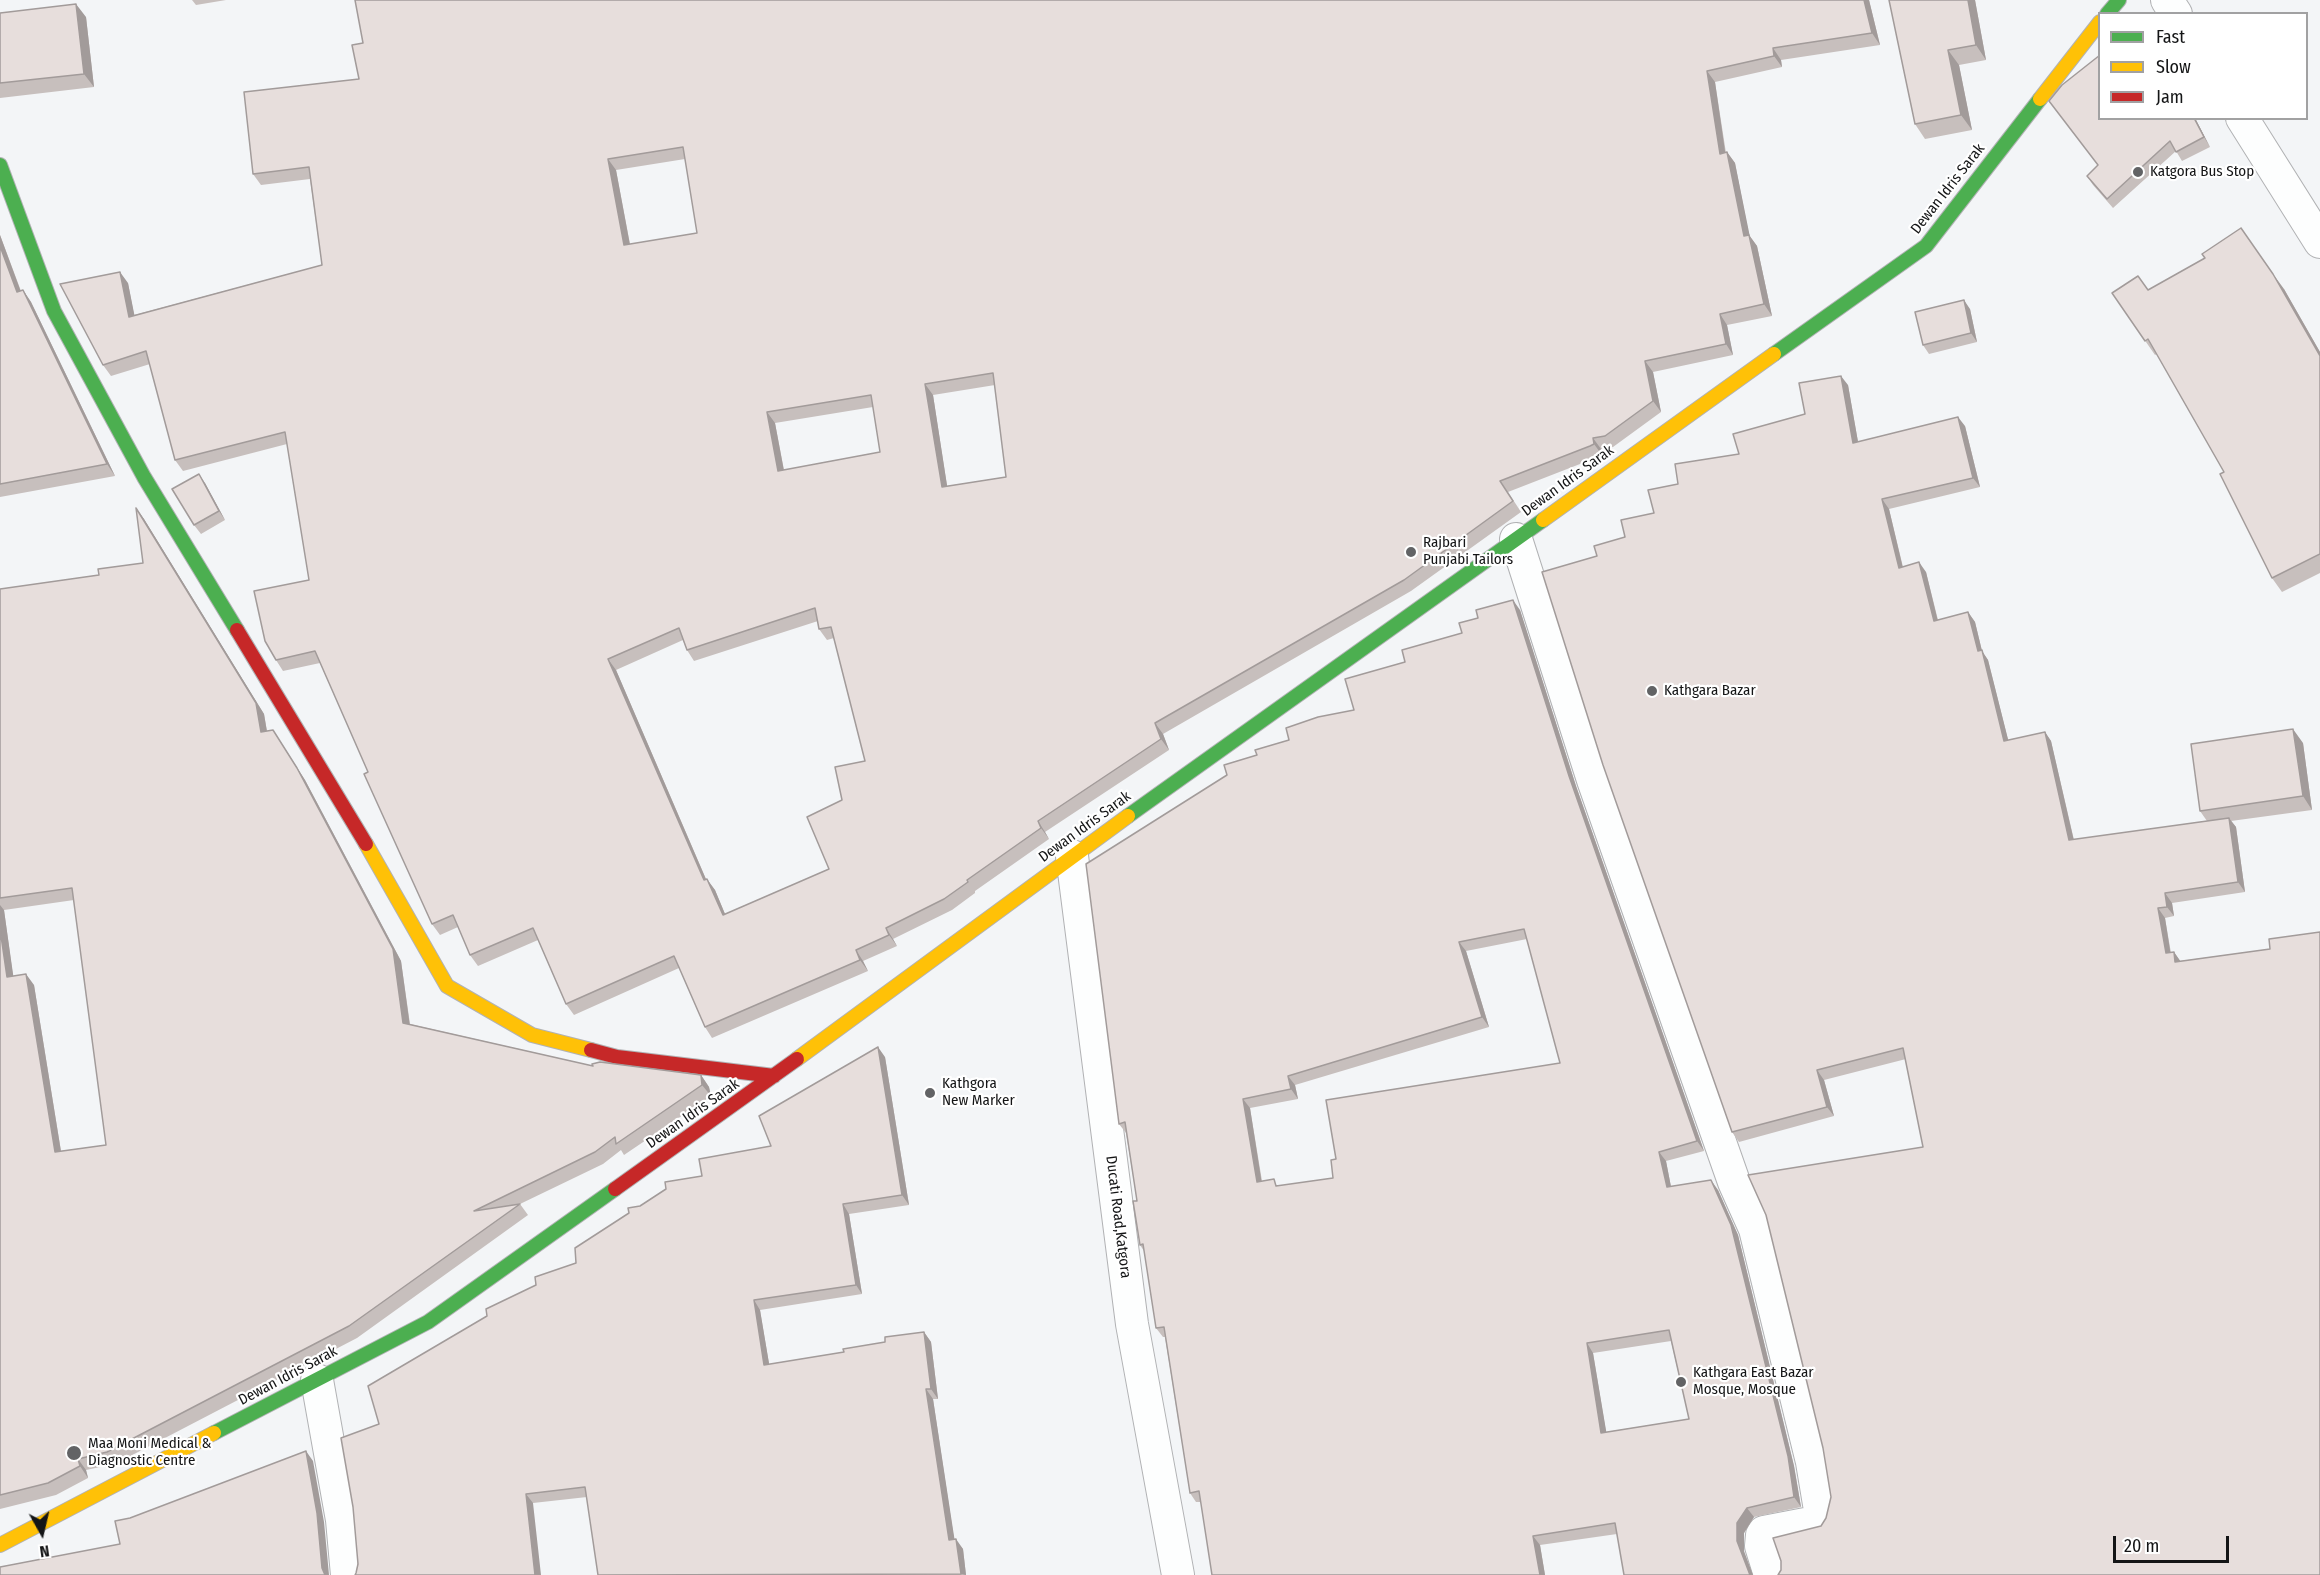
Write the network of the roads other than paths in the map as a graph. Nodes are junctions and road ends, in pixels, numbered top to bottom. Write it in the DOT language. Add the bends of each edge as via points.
graph roads {
  1 [pos="2119,0"];
  2 [pos="2109,12"];
  3 [pos="2098,25"];
  4 [pos="2243,120"];
  5 [pos="0,165"];
  6 [pos="2320,242"];
  7 [pos="1516,539"];
  8 [pos="1072,856"];
  9 [pos="774,1076"];
  10 [pos="317,1380"];
  11 [pos="0,1545"];
  12 [pos="347,1575"];
  13 [pos="1178,1575"];
  14 [pos="1770,1575"];
  1 -- 2 [label="main road"];
  3 -- 7 [label="main road, Dewan Idris Sarak" via="1926,246"];
  4 -- 6 [label="street"];
  5 -- 9 [label="main road" via="54,311 144,477 367,845 447,986 532,1035 617,1057"];
  7 -- 8 [label="main road, Dewan Idris Sarak"];
  7 -- 14 [label="street" via="1593,780 1734,1182 1755,1229 1812,1462 1820,1510 1816,1522 1762,1535 1761,1546"];
  8 -- 9 [label="main road, Dewan Idris Sarak"];
  8 -- 13 [label="street, Ducati Road,Katgora" via="1132,1324"];
  9 -- 10 [label="main road, Dewan Idris Sarak" via="428,1322"];
  10 -- 11 [label="main road, Dewan Idris Sarak"];
  10 -- 12 [label="street" via="342,1520"];
}
